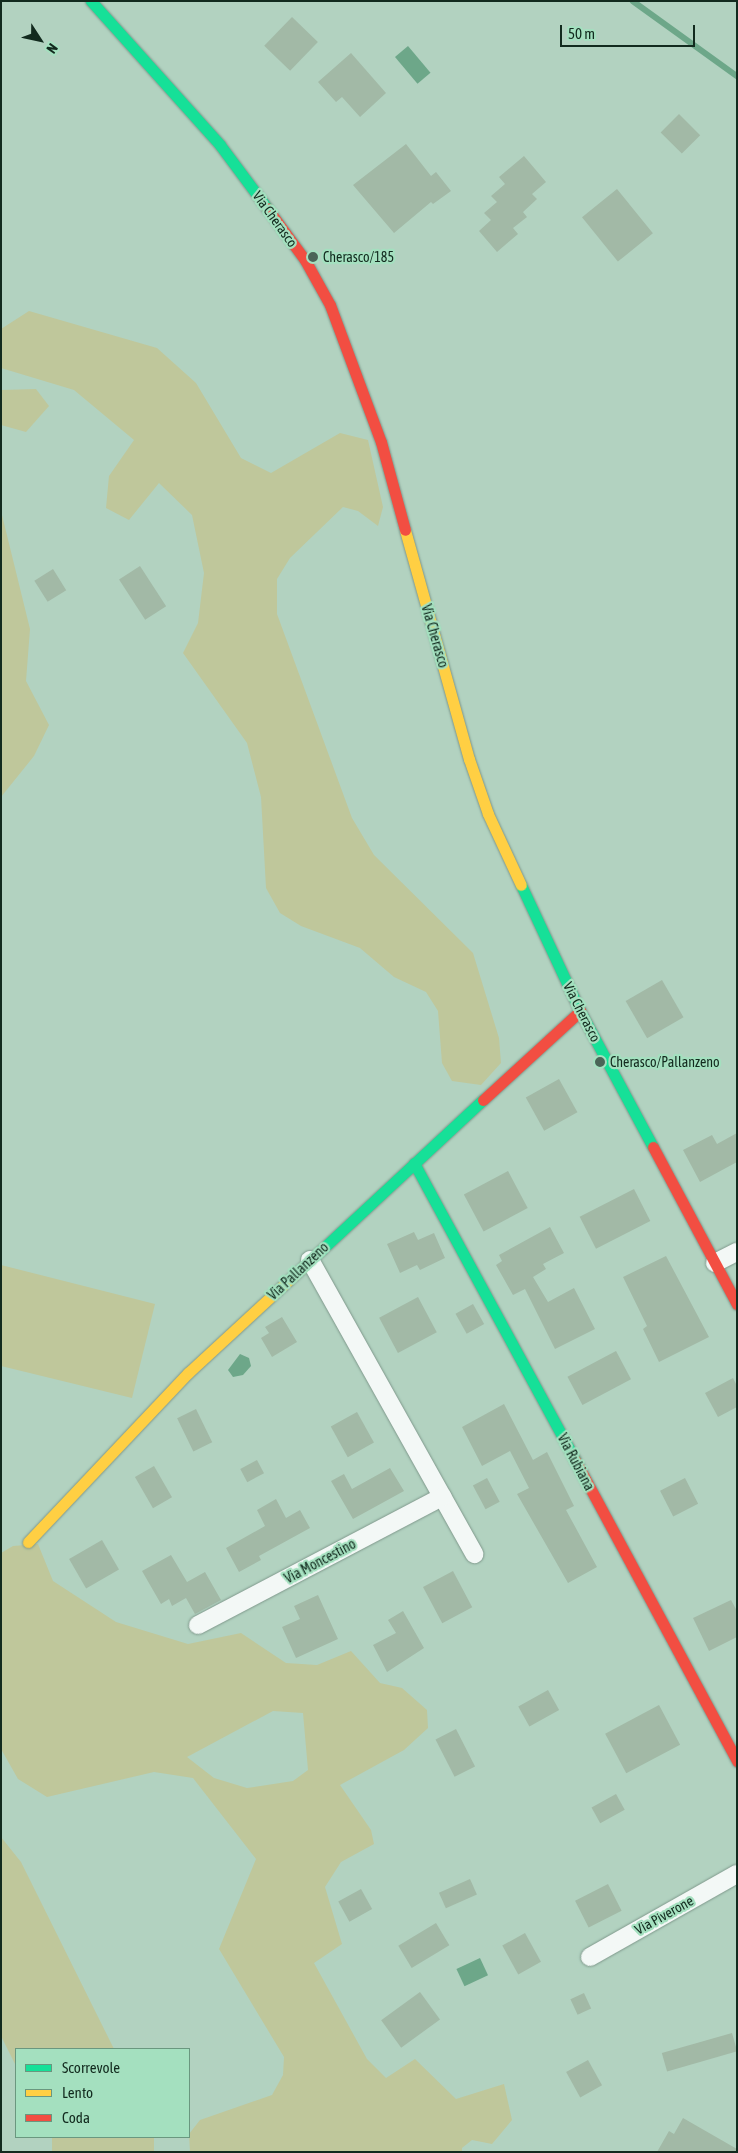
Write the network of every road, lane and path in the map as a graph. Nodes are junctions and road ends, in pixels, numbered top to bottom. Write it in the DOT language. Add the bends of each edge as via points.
graph roads {
  1 [pos="91,1"];
  2 [pos="580,1011"];
  3 [pos="414,1163"];
  4 [pos="737,1252"];
  5 [pos="310,1260"];
  6 [pos="715,1263"];
  7 [pos="737,1304"];
  8 [pos="442,1496"];
  9 [pos="28,1542"];
  10 [pos="474,1554"];
  11 [pos="198,1625"];
  12 [pos="737,1761"];
  13 [pos="737,1874"];
  14 [pos="590,1957"];
  1 -- 2 [label="street, Via Cherasco" via="220,146 305,260 330,305 380,442 469,759 488,814"];
  2 -- 3 [label="street, Via Pallanzeno"];
  2 -- 6 [label="street, Via Cherasco"];
  3 -- 5 [label="street, Via Pallanzeno"];
  3 -- 12 [label="street, Via Rubiana"];
  4 -- 6 [label="street"];
  5 -- 8 [label="street"];
  5 -- 9 [label="street, Via Pallanzeno" via="166,1395"];
  6 -- 7 [label="street, Via Cherasco"];
  8 -- 10 [label="street"];
  8 -- 11 [label="street, Via Moncestino"];
  13 -- 14 [label="street, Via Piverone"];
}
